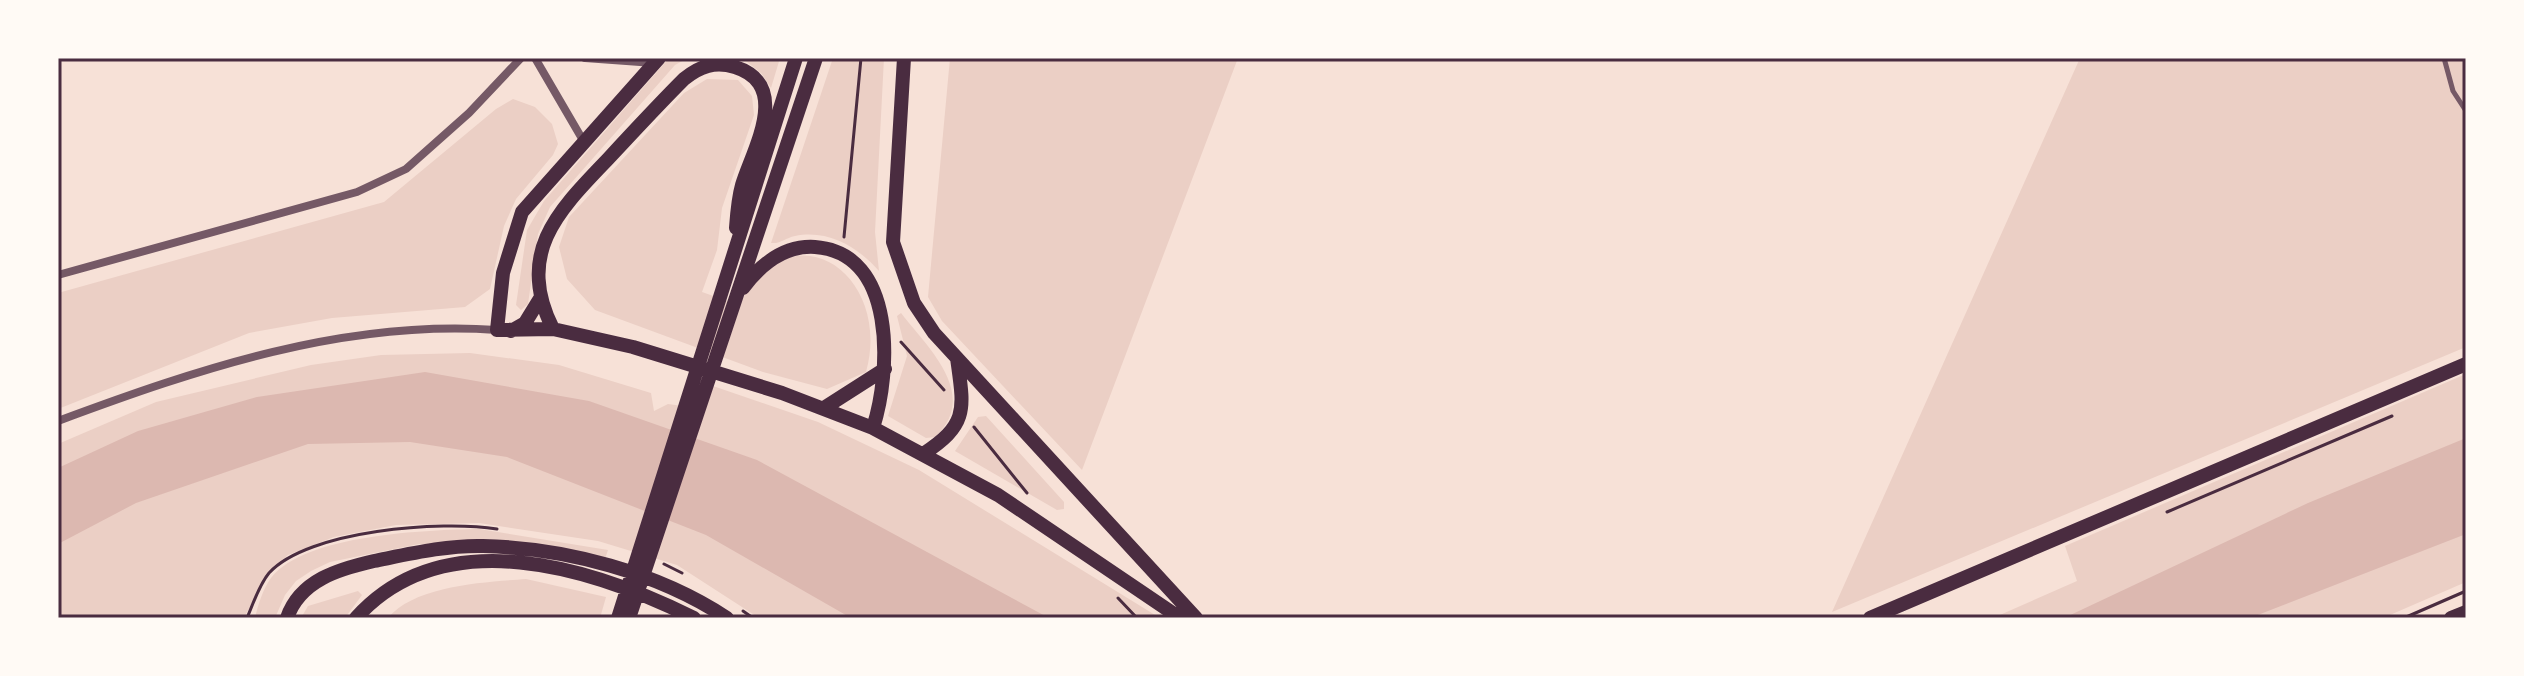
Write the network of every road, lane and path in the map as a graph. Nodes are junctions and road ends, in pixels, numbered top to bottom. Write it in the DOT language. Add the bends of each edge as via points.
graph roads {
  1 [pos="521,58"];
  2 [pos="535,58"];
  3 [pos="585,58"];
  4 [pos="796,58"];
  5 [pos="816,58"];
  6 [pos="904,58"];
  7 [pos="2444,58"];
  8 [pos="657,61"];
  9 [pos="2466,111"];
  10 [pos="584,142"];
  11 [pos="734,255"];
  12 [pos="58,275"];
  13 [pos="728,296"];
  14 [pos="541,297"];
  15 [pos="553,329"];
  16 [pos="504,331"];
  17 [pos="957,358"];
  18 [pos="2466,364"];
  19 [pos="885,369"];
  20 [pos="824,408"];
  21 [pos="58,421"];
  22 [pos="873,428"];
  23 [pos="923,454"];
  24 [pos="2466,591"];
  25 [pos="2466,612"];
  26 [pos="287,618"];
  27 [pos="356,618"];
  28 [pos="618,618"];
  29 [pos="629,618"];
  30 [pos="694,618"];
  31 [pos="727,618"];
  32 [pos="1180,618"];
  33 [pos="1196,618"];
  34 [pos="1870,618"];
  35 [pos="2404,618"];
  36 [pos="2451,618"];
  1 -- 12 [label="street" via="406,169 357,192"];
  2 -- 10 [label="street"];
  3 -- 8 [label="street"];
  4 -- 11 [label="main road"];
  5 -- 13 [label="main road"];
  6 -- 17 [label="main road" via="893,242 914,303"];
  7 -- 9 [label="lane" via="2453,91"];
  8 -- 10 [label="main road"];
  10 -- 16 [label="main road" via="522,212 503,273"];
  11 -- 13 [label="main road"];
  11 -- 14 [label="main road" via="741,188 764,123 765,96 758,80 744,70 715,63 684,79 560,209 545,238 538,277"];
  13 -- 19 [label="main road" via="780,253 806,247 844,254 867,280 880,311"];
  13 -- 28 [label="main road"];
  13 -- 29 [label="main road"];
  14 -- 15 [label="main road"];
  14 -- 16 [label="main road" via="525,323"];
  15 -- 16 [label="main road"];
  15 -- 20 [label="main road" via="633,347"];
  16 -- 21 [label="street" via="471,328 344,336 245,358"];
  17 -- 23 [label="main road" via="963,413 952,433"];
  17 -- 33 [label="main road"];
  18 -- 34 [label="main road"];
  19 -- 20 [label="main road"];
  19 -- 22 [label="main road"];
  20 -- 22 [label="main road"];
  22 -- 23 [label="main road"];
  23 -- 32 [label="main road" via="998,495"];
  24 -- 35 [label="path"];
  25 -- 36 [label="main road"];
  26 -- 31 [label="main road" via="299,596 322,576 416,552 481,546 594,561 673,588"];
  27 -- 30 [label="main road" via="374,598 424,571 498,561 599,578"];
}
